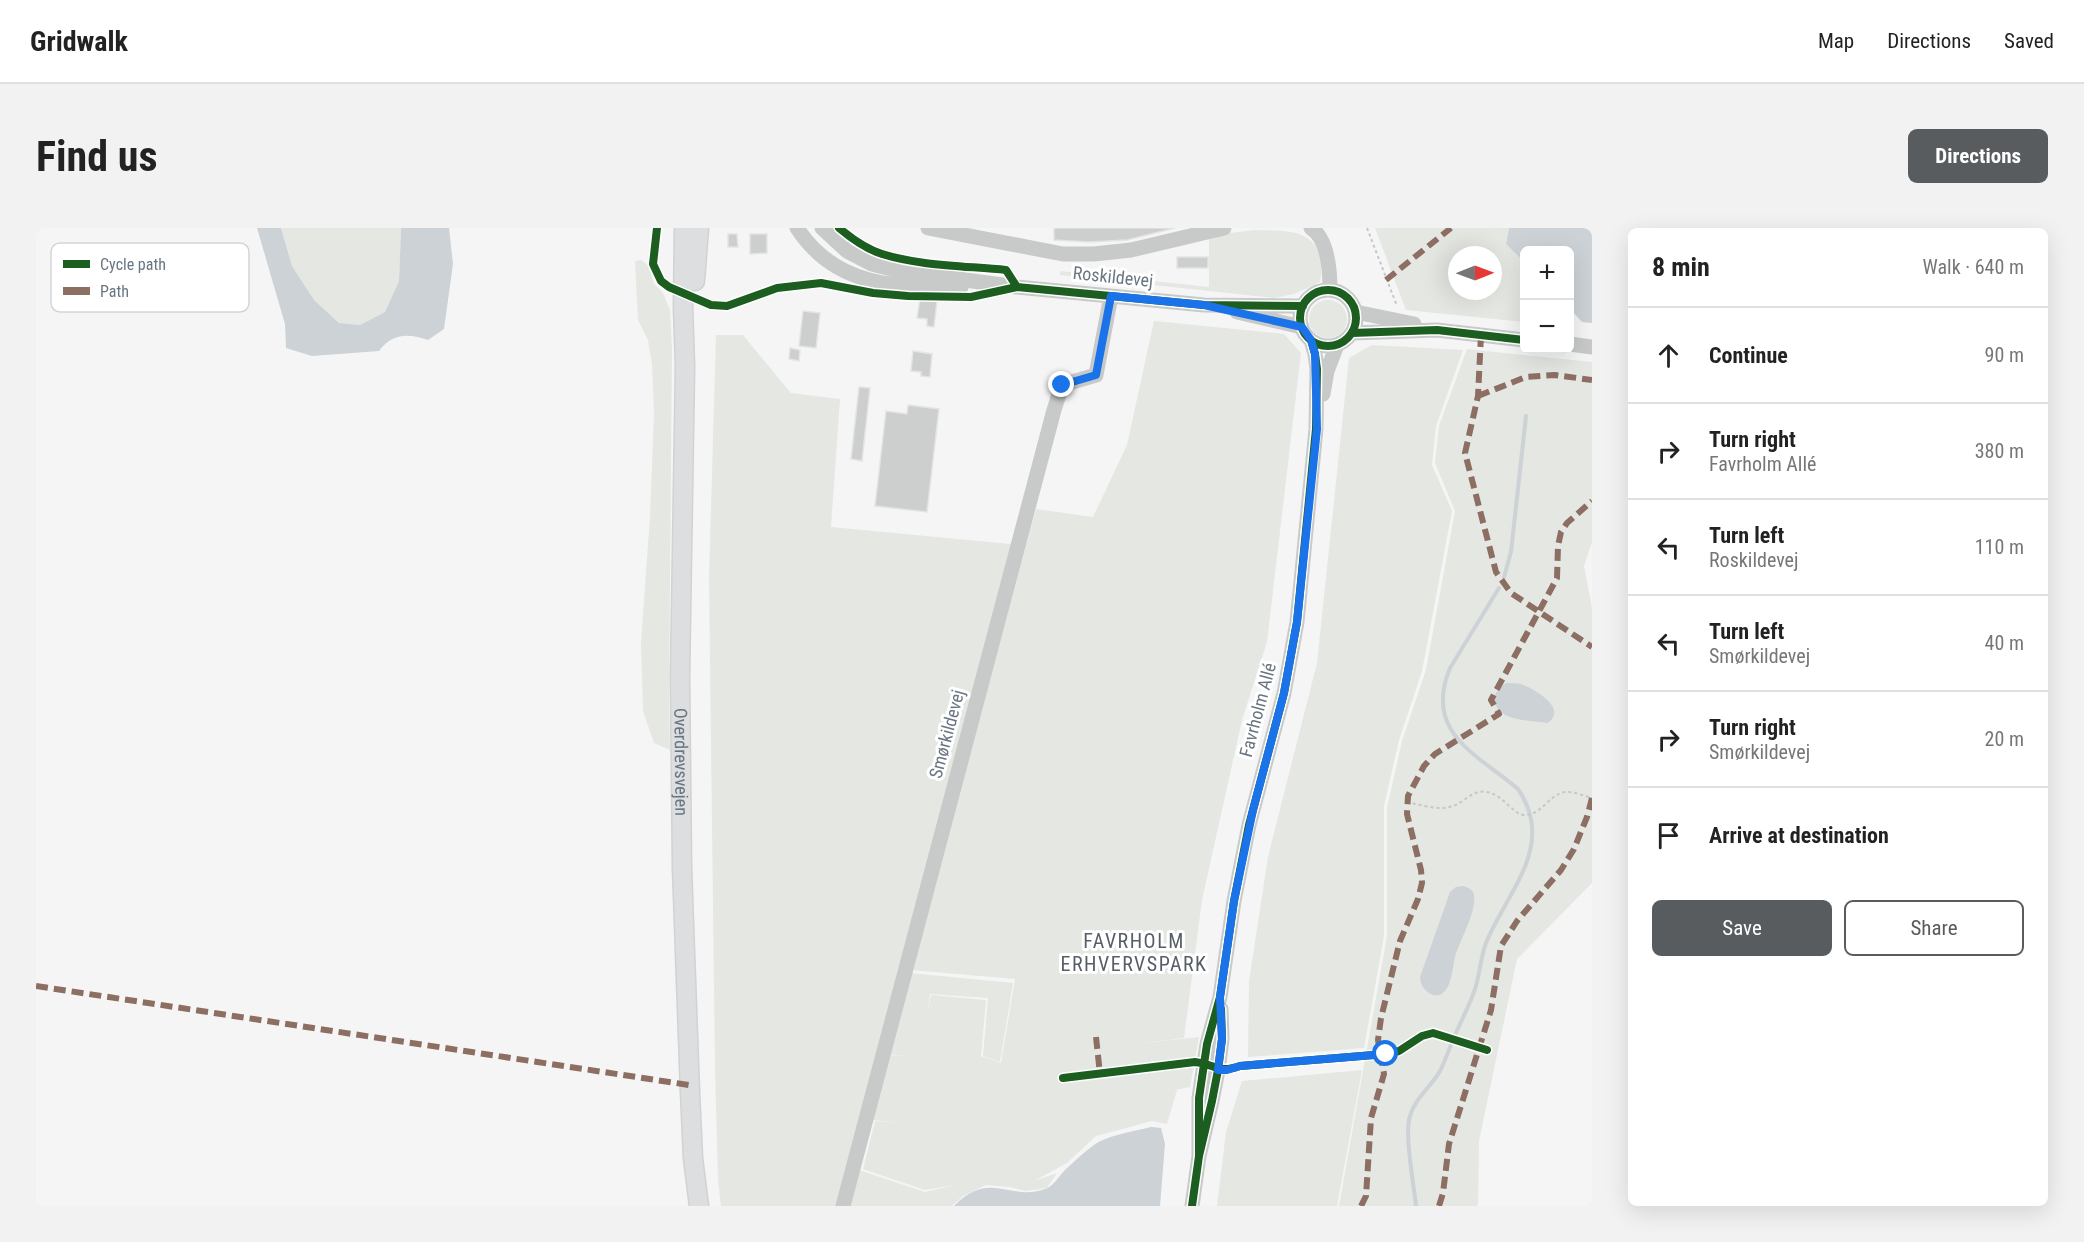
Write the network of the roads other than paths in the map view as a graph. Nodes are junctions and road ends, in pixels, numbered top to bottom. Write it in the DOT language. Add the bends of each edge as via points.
graph roads {
  1 [pos="684,228"];
  2 [pos="699,228"];
  3 [pos="798,228"];
  4 [pos="822,228"];
  5 [pos="930,228"];
  6 [pos="1224,228"];
  7 [pos="1311,228"];
  8 [pos="970,232"];
  9 [pos="1017,287"];
  10 [pos="1330,291"];
  11 [pos="1111,296"];
  12 [pos="1204,305"];
  13 [pos="1304,306"];
  14 [pos="1356,312"];
  15 [pos="1437,330"];
  16 [pos="1352,333"];
  17 [pos="1306,334"];
  18 [pos="1520,339"];
  19 [pos="1337,345"];
  20 [pos="1574,345"];
  21 [pos="1592,347"];
  22 [pos="685,366"];
  23 [pos="1317,429"];
  24 [pos="693,1158"];
  25 [pos="689,1206"];
  26 [pos="699,1206"];
  27 [pos="843,1206"];
  28 [pos="1192,1206"];
  1 -- 22 [label="main road, Overdrevsvejen"];
  2 -- 22 [label="main road, Overdrevsvejen"];
  3 -- 9 [label="street, Roskildevej" via="825,259 856,276 886,285"];
  4 -- 9 [label="street, Roskildevej" via="847,251 872,264"];
  5 -- 8 [label="street, Roskildevej"];
  6 -- 8 [label="street, Roskildevej" via="1131,250 1094,254 1063,254"];
  7 -- 10 [label="street" via="1320,237"];
  9 -- 11 [label="street, Roskildevej"];
  10 -- 13 [label="street" via="1314,294"];
  10 -- 14 [label="street" via="1346,297"];
  11 -- 12 [label="street, Roskildevej"];
  11 -- 27 [label="street, Smørkildevej" via="1096,375 1062,385 1054,410"];
  12 -- 13 [label="street, Roskildevej"];
  12 -- 17 [label="street, Roskildevej"];
  13 -- 17 [label="street" via="1301,313"];
  14 -- 15 [label="street"];
  14 -- 16 [label="street"];
  15 -- 16 [label="street"];
  15 -- 18 [label="street"];
  16 -- 19 [label="street"];
  17 -- 19 [label="street" via="1325,346"];
  17 -- 23 [label="street, Favrholm Allé" via="1317,369"];
  19 -- 23 [label="street, Favrholm Allé"];
  20 -- 21 [label="street"];
  22 -- 24 [label="main road, Overdrevsvejen" via="680,677"];
  23 -- 28 [label="street, Favrholm Allé" via="1294,645 1243,855 1220,997 1211,1027 1199,1098 1199,1155"];
  24 -- 25 [label="main road, Overdrevsvejen"];
  24 -- 26 [label="main road, Overdrevsvejen"];
}
